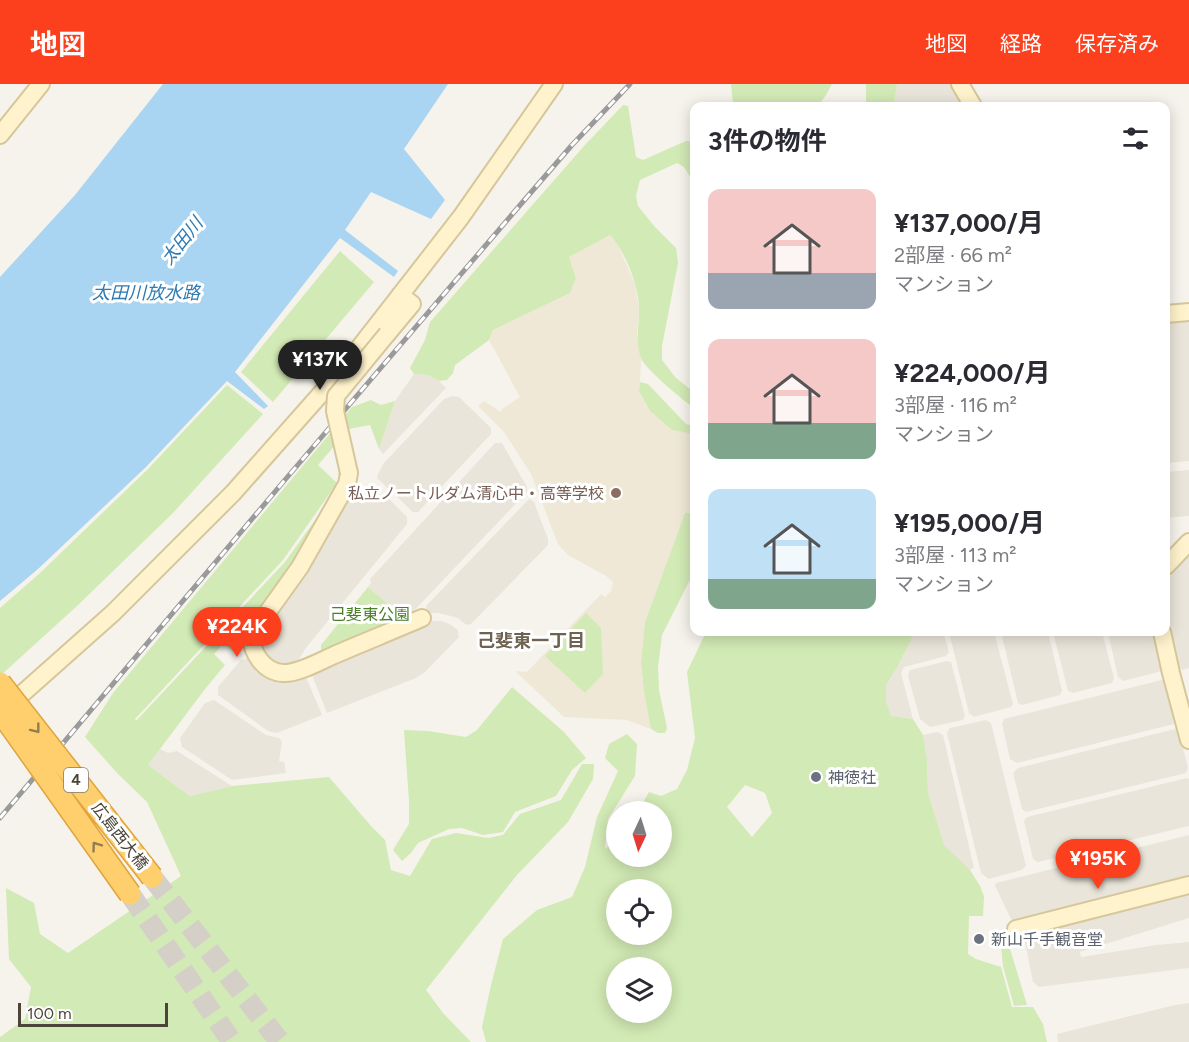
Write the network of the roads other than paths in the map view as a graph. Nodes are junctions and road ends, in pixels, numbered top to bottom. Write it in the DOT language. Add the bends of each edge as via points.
graph roads {
  1 [pos="41,84"];
  2 [pos="554,84"];
  3 [pos="960,84"];
  4 [pos="971,102"];
  5 [pos="0,135"];
  6 [pos="400,295"];
  7 [pos="1189,312"];
  8 [pos="1170,314"];
  9 [pos="1189,542"];
  10 [pos="1170,562"];
  11 [pos="422,618"];
  12 [pos="1163,636"];
  13 [pos="0,683"];
  14 [pos="0,712"];
  15 [pos="1189,740"];
  16 [pos="152,877"];
  17 [pos="1189,885"];
  18 [pos="130,894"];
  19 [pos="1016,929"];
  1 -- 5 [label="street"];
  2 -- 6 [label="street" via="461,217"];
  3 -- 4 [label="street"];
  6 -- 11 [label="street, bridge" via="412,304 336,396 335,411 349,472 347,484 300,567 252,634 251,642 261,663 282,673 292,672"];
  6 -- 14 [label="street" via="342,370 233,493 113,613"];
  7 -- 8 [label="street"];
  9 -- 10 [label="street"];
  12 -- 15 [label="street"];
  13 -- 16 [label="highway, 広島西大橋 / 4, one-way, bridge"];
  18 -- 14 [label="highway, 広島西大橋 / 4, one-way, bridge"];
  17 -- 19 [label="street"];
}
